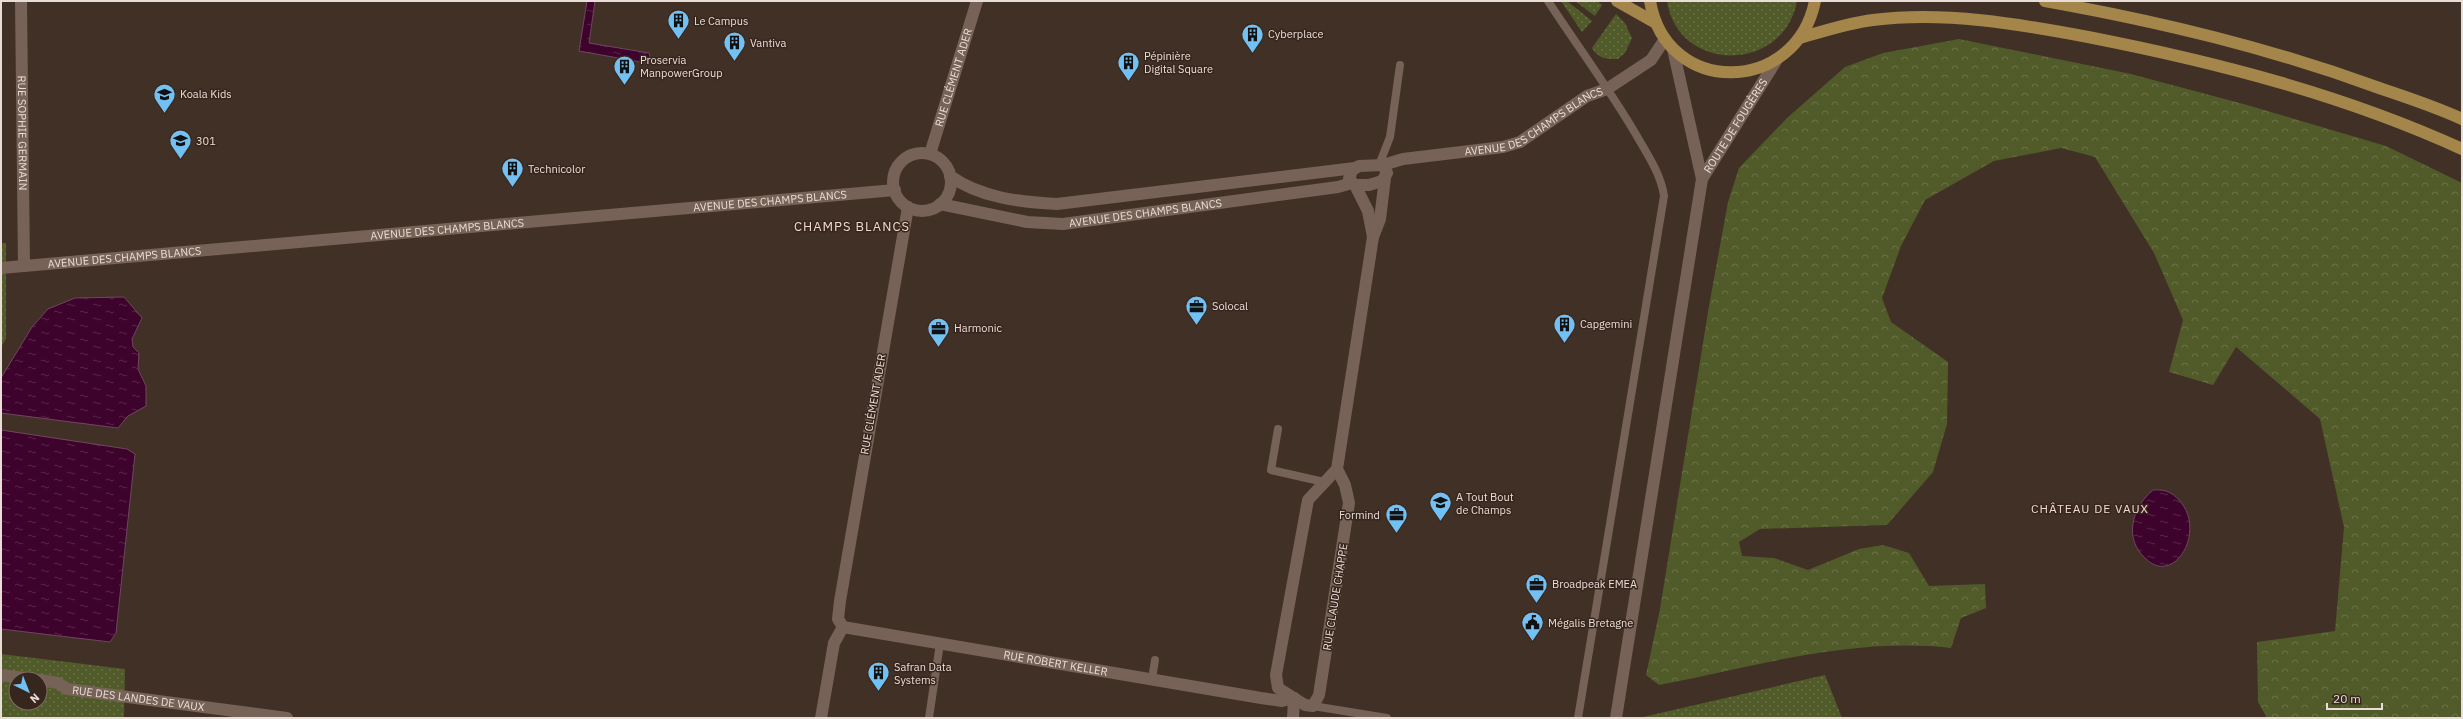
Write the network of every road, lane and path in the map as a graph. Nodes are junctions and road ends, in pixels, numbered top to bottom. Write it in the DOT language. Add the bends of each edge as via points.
graph roads {
  1 [pos="21,1"];
  2 [pos="977,1"];
  3 [pos="1548,1"];
  4 [pos="1617,1"];
  5 [pos="1650,1"];
  6 [pos="1815,1"];
  7 [pos="2045,1"];
  8 [pos="1656,23"];
  9 [pos="1800,38"];
  10 [pos="1666,39"];
  11 [pos="1674,49"];
  12 [pos="1776,61"];
  13 [pos="1400,65"];
  14 [pos="1607,89"];
  15 [pos="2462,119"];
  16 [pos="2462,149"];
  17 [pos="930,154"];
  18 [pos="1381,165"];
  19 [pos="1355,168"];
  20 [pos="950,176"];
  21 [pos="1385,178"];
  22 [pos="1702,179"];
  23 [pos="1354,184"];
  24 [pos="894,190"];
  25 [pos="940,204"];
  26 [pos="908,207"];
  27 [pos="1373,237"];
  28 [pos="24,266"];
  29 [pos="1,268"];
  30 [pos="1278,429"];
  31 [pos="1337,469"];
  32 [pos="1324,482"];
  33 [pos="843,627"];
  34 [pos="940,643"];
  35 [pos="1155,660"];
  36 [pos="1152,679"];
  37 [pos="48,681"];
  38 [pos="1294,698"];
  39 [pos="1313,706"];
  40 [pos="287,718"];
  41 [pos="821,718"];
  42 [pos="929,718"];
  43 [pos="1293,718"];
  44 [pos="1387,718"];
  45 [pos="1578,718"];
  46 [pos="1616,718"];
  1 -- 28 [label="street, RUE SOPHIE GERMAIN"];
  2 -- 17 [label="street, RUE CLÉMENT ADER"];
  3 -- 14 [label="lane"];
  4 -- 8 [label="main road"];
  5 -- 8 [label="main road"];
  6 -- 9 [label="main road" via="1810,21"];
  7 -- 15 [label="main road" via="2126,15 2245,43 2347,76"];
  8 -- 10 [label="main road"];
  9 -- 12 [label="main road"];
  9 -- 16 [label="main road" via="1875,19 1927,17 2026,25 2235,69 2323,96 2429,134"];
  10 -- 11 [label="main road"];
  10 -- 14 [label="street, AVENUE DES CHAMPS BLANCS" via="1651,60"];
  11 -- 12 [label="main road" via="1699,65 1722,72 1740,73"];
  11 -- 22 [label="street, ROUTE DE FOUGÈRES"];
  12 -- 22 [label="street, ROUTE DE FOUGÈRES"];
  13 -- 18 [label="lane" via="1390,137"];
  14 -- 18 [label="street, AVENUE DES CHAMPS BLANCS" via="1587,96 1520,142 1503,147 1403,159"];
  14 -- 45 [label="lane" via="1654,166 1662,183 1664,196"];
  17 -- 20 [label="street" via="940,160"];
  17 -- 24 [label="street" via="917,154 901,163 894,174"];
  18 -- 19 [label="street, AVENUE DES CHAMPS BLANCS"];
  18 -- 21 [label="street" via="1387,170"];
  19 -- 20 [label="street, AVENUE DES CHAMPS BLANCS" via="1057,204 1024,203 976,191"];
  19 -- 23 [label="street" via="1349,176"];
  20 -- 25 [label="street" via="950,189"];
  21 -- 23 [label="street, AVENUE DES CHAMPS BLANCS" via="1369,185"];
  21 -- 27 [label="street" via="1380,219"];
  22 -- 46 [label="street"];
  23 -- 25 [label="street, AVENUE DES CHAMPS BLANCS" via="1063,224 1027,222"];
  23 -- 27 [label="street" via="1368,211"];
  24 -- 26 [label="street"];
  24 -- 28 [label="street, AVENUE DES CHAMPS BLANCS"];
  25 -- 26 [label="street" via="924,210"];
  26 -- 33 [label="street, RUE CLÉMENT ADER" via="840,601 838,619"];
  27 -- 31 [label="street"];
  28 -- 29 [label="street, AVENUE DES CHAMPS BLANCS"];
  30 -- 32 [label="lane" via="1271,470"];
  31 -- 32 [label="street"];
  31 -- 39 [label="street, RUE CLAUDE CHAPPE" via="1346,485 1349,502 1319,695"];
  32 -- 38 [label="street" via="1308,500 1276,675 1278,688"];
  33 -- 34 [label="street, RUE ROBERT KELLER"];
  33 -- 41 [label="street" via="834,643"];
  34 -- 36 [label="street, RUE ROBERT KELLER"];
  34 -- 42 [label="lane"];
  35 -- 36 [label="lane"];
  36 -- 38 [label="street, RUE ROBERT KELLER" via="1282,701"];
  37 -- 40 [label="street, RUE DES LANDES DE VAUX" via="58,683 67,689"];
  38 -- 39 [label="street"];
  38 -- 43 [label="street"];
  39 -- 44 [label="lane"];
}
